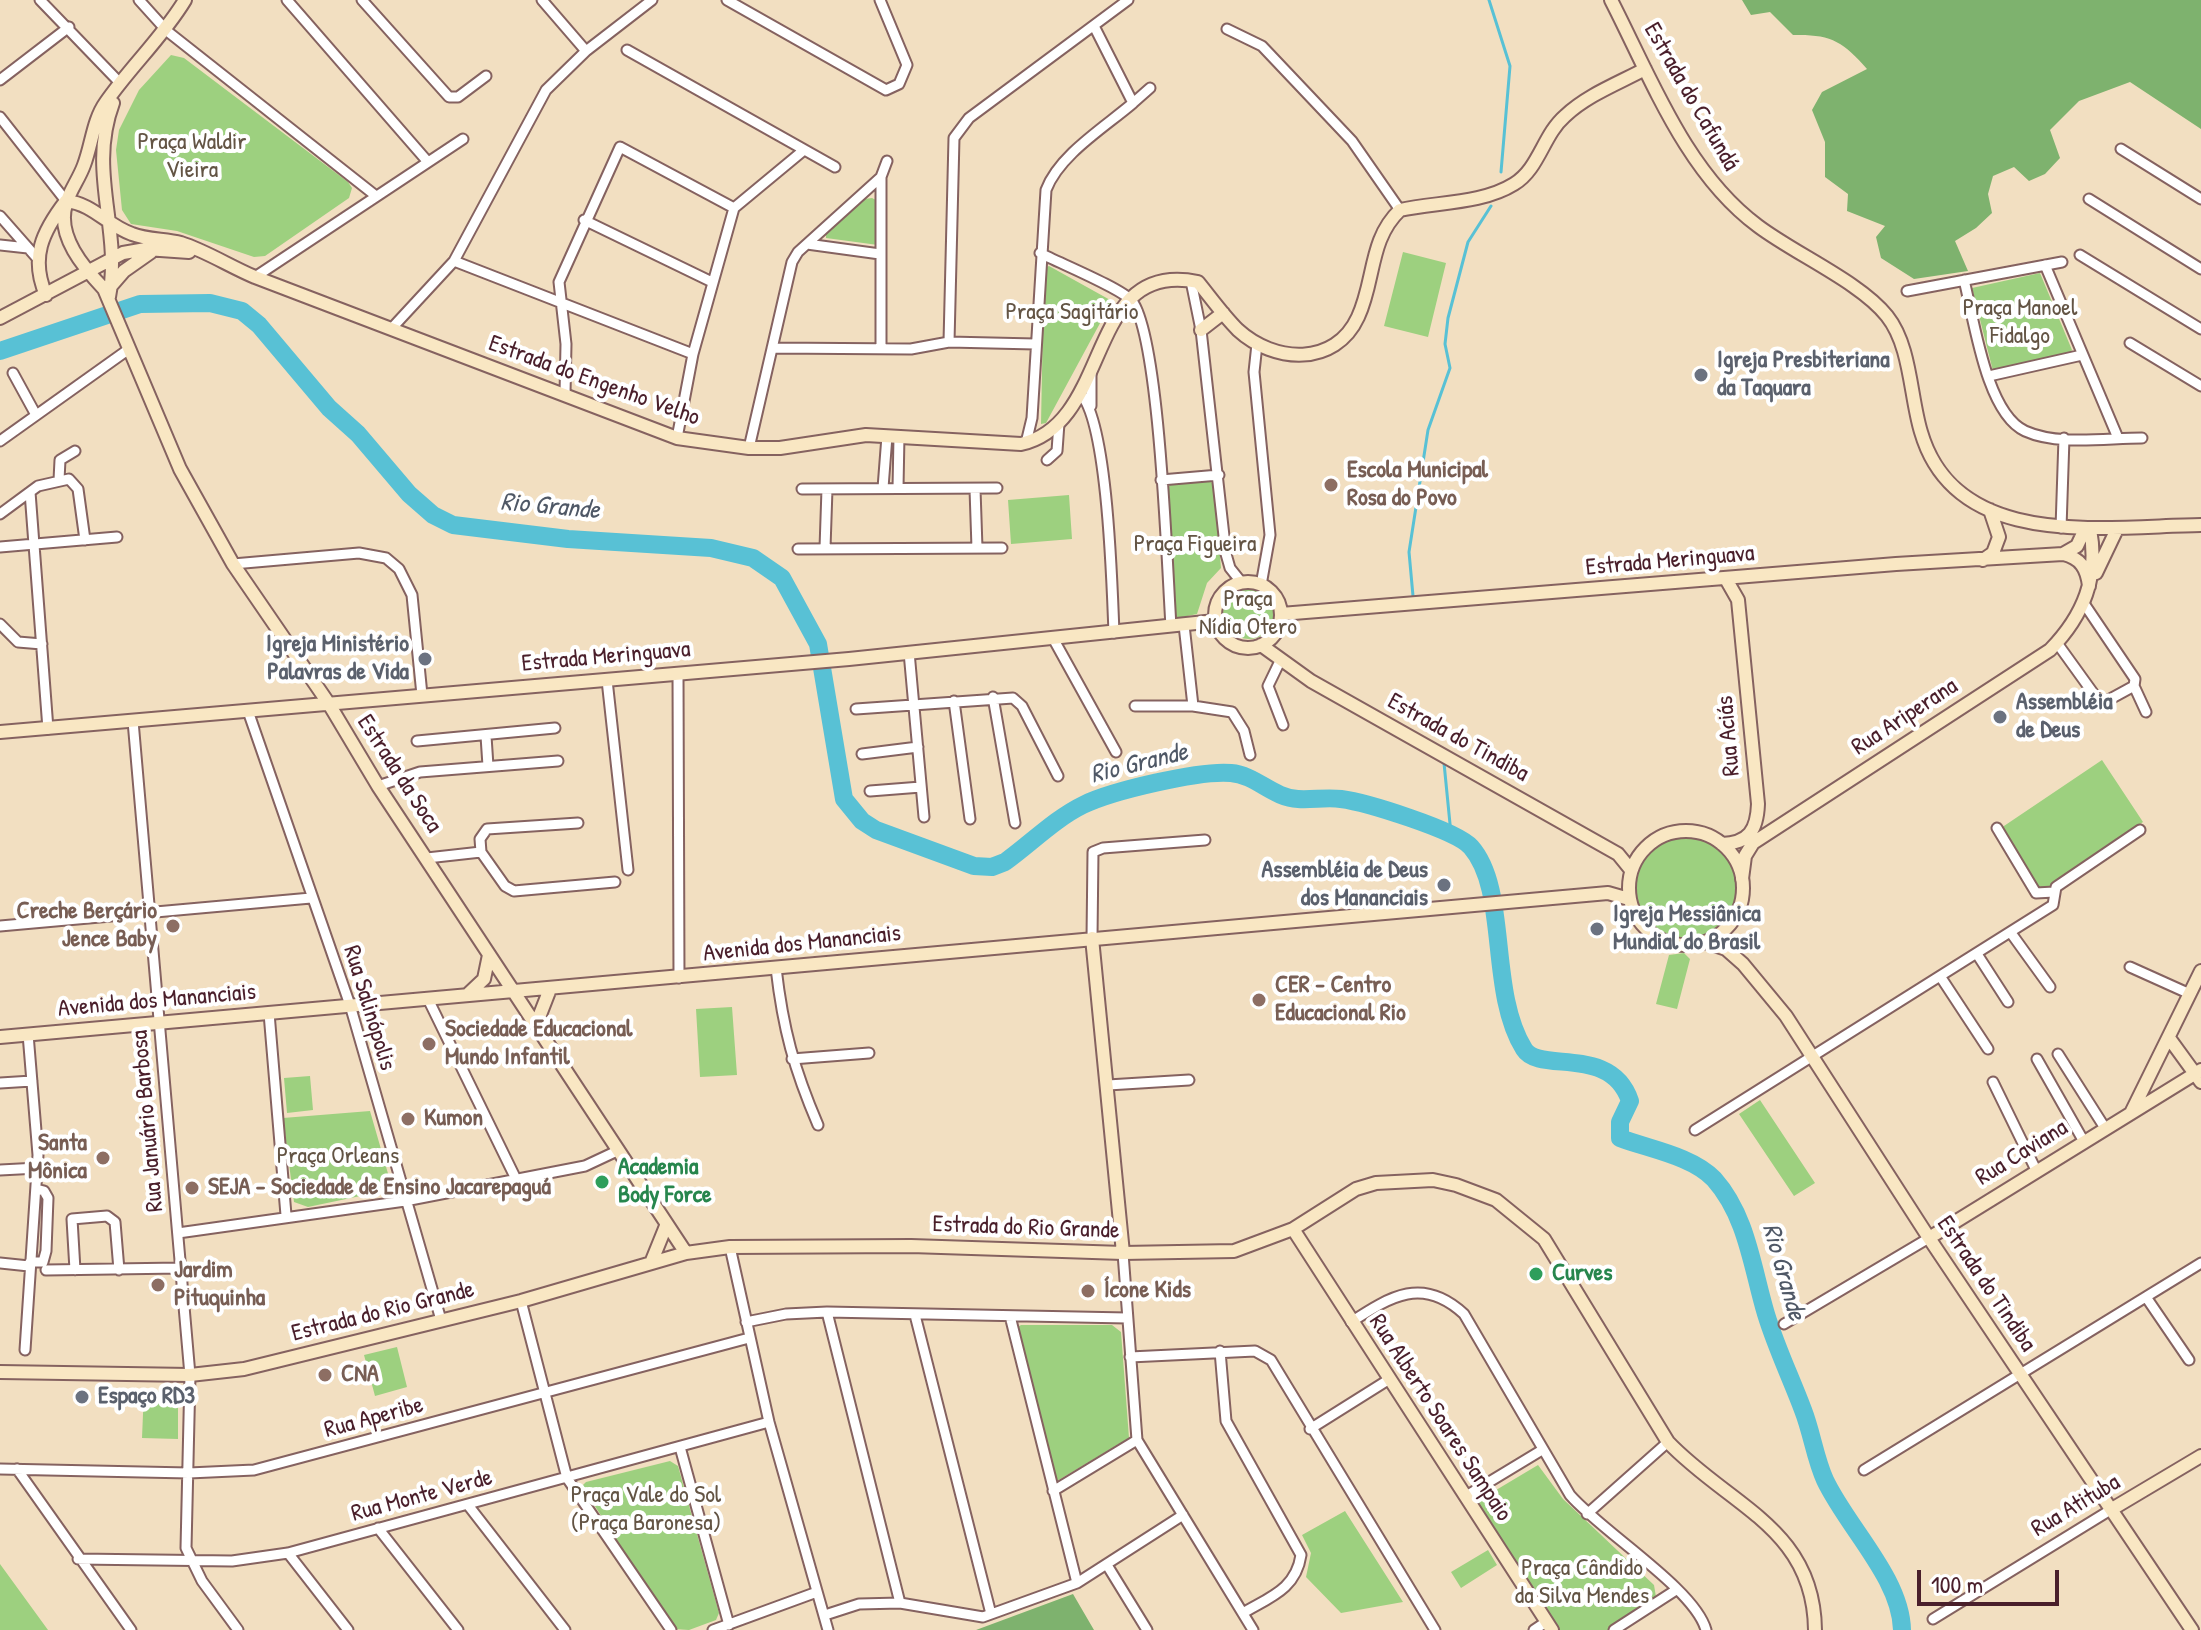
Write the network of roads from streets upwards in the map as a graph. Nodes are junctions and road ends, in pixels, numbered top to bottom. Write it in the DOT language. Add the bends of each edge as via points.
graph roads {
  1 [pos="40,0"];
  2 [pos="139,0"];
  3 [pos="185,0"];
  4 [pos="287,0"];
  5 [pos="362,0"];
  6 [pos="542,0"];
  7 [pos="652,0"];
  8 [pos="727,0"];
  9 [pos="880,0"];
  10 [pos="1128,0"];
  11 [pos="1611,0"];
  12 [pos="1094,26"];
  13 [pos="69,27"];
  14 [pos="1227,29"];
  15 [pos="167,31"];
  16 [pos="627,50"];
  17 [pos="586,51"];
  18 [pos="1645,69"];
  19 [pos="486,76"];
  20 [pos="0,80"];
  21 [pos="119,86"];
  22 [pos="1150,88"];
  23 [pos="1133,103"];
  24 [pos="0,117"];
  25 [pos="463,139"];
  26 [pos="2121,149"];
  27 [pos="804,150"];
  28 [pos="887,161"];
  29 [pos="428,162"];
  30 [pos="835,167"];
  31 [pos="881,177"];
  32 [pos="376,196"];
  33 [pos="2089,199"];
  34 [pos="2201,199"];
  35 [pos="66,201"];
  36 [pos="734,208"];
  37 [pos="1400,210"];
  38 [pos="0,216"];
  39 [pos="584,220"];
  40 [pos="109,223"];
  41 [pos="807,244"];
  42 [pos="0,245"];
  43 [pos="154,249"];
  44 [pos="33,253"];
  45 [pos="200,253"];
  46 [pos="1040,253"];
  47 [pos="880,254"];
  48 [pos="2080,255"];
  49 [pos="111,258"];
  50 [pos="454,261"];
  51 [pos="2062,262"];
  52 [pos="2045,265"];
  53 [pos="2201,269"];
  54 [pos="88,272"];
  55 [pos="255,277"];
  56 [pos="1964,280"];
  57 [pos="1191,281"];
  58 [pos="712,282"];
  59 [pos="111,286"];
  60 [pos="1907,291"];
  61 [pos="46,295"];
  62 [pos="1129,298"];
  63 [pos="110,304"];
  64 [pos="564,306"];
  65 [pos="1223,313"];
  66 [pos="0,318"];
  67 [pos="392,328"];
  68 [pos="2201,329"];
  69 [pos="1201,330"];
  70 [pos="949,342"];
  71 [pos="2130,343"];
  72 [pos="1035,344"];
  73 [pos="1257,344"];
  74 [pos="772,348"];
  75 [pos="881,348"];
  76 [pos="129,349"];
  77 [pos="693,354"];
  78 [pos="2082,355"];
  79 [pos="1091,372"];
  80 [pos="13,373"];
  81 [pos="1989,376"];
  82 [pos="2201,386"];
  83 [pos="1080,393"];
  84 [pos="565,394"];
  85 [pos="1091,406"];
  86 [pos="36,415"];
  87 [pos="1032,418"];
  88 [pos="1059,423"];
  89 [pos="893,436"];
  90 [pos="677,438"];
  91 [pos="1042,438"];
  92 [pos="2064,438"];
  93 [pos="2118,438"];
  94 [pos="2142,438"];
  95 [pos="0,441"];
  96 [pos="1026,443"];
  97 [pos="749,448"];
  98 [pos="75,451"];
  99 [pos="1047,460"];
  100 [pos="1219,475"];
  101 [pos="59,480"];
  102 [pos="1161,480"];
  103 [pos="883,488"];
  104 [pos="898,488"];
  105 [pos="997,488"];
  106 [pos="802,489"];
  107 [pos="827,489"];
  108 [pos="975,489"];
  109 [pos="30,492"];
  110 [pos="1990,510"];
  111 [pos="0,514"];
  112 [pos="2201,525"];
  113 [pos="2061,528"];
  114 [pos="2088,529"];
  115 [pos="2117,529"];
  116 [pos="117,537"];
  117 [pos="85,540"];
  118 [pos="36,543"];
  119 [pos="0,547"];
  120 [pos="825,548"];
  121 [pos="977,548"];
  122 [pos="1002,548"];
  123 [pos="798,549"];
  124 [pos="2063,554"];
  125 [pos="1983,560"];
  126 [pos="233,564"];
  127 [pos="1751,577"];
  128 [pos="1726,579"];
  129 [pos="1242,583"];
  130 [pos="1261,585"];
  131 [pos="2089,586"];
  132 [pos="1738,600"];
  133 [pos="2085,605"];
  134 [pos="1281,614"];
  135 [pos="1215,621"];
  136 [pos="0,624"];
  137 [pos="1178,626"];
  138 [pos="1114,633"];
  139 [pos="1054,640"];
  140 [pos="1267,641"];
  141 [pos="2057,643"];
  142 [pos="42,644"];
  143 [pos="909,652"];
  144 [pos="1280,657"];
  145 [pos="678,673"];
  146 [pos="607,680"];
  147 [pos="2134,686"];
  148 [pos="422,695"];
  149 [pos="993,697"];
  150 [pos="954,701"];
  151 [pos="329,704"];
  152 [pos="914,704"];
  153 [pos="1135,706"];
  154 [pos="1193,706"];
  155 [pos="856,709"];
  156 [pos="248,711"];
  157 [pos="2146,712"];
  158 [pos="133,721"];
  159 [pos="1283,725"];
  160 [pos="555,728"];
  161 [pos="48,729"];
  162 [pos="0,732"];
  163 [pos="486,736"];
  164 [pos="417,741"];
  165 [pos="918,747"];
  166 [pos="1116,752"];
  167 [pos="862,754"];
  168 [pos="1250,755"];
  169 [pos="558,761"];
  170 [pos="488,766"];
  171 [pos="1058,776"];
  172 [pos="378,786"];
  173 [pos="921,787"];
  174 [pos="870,791"];
  175 [pos="1758,804"];
  176 [pos="924,817"];
  177 [pos="1789,818"];
  178 [pos="970,819"];
  179 [pos="578,823"];
  180 [pos="1015,823"];
  181 [pos="1997,828"];
  182 [pos="2140,830"];
  183 [pos="1205,840"];
  184 [pos="1722,844"];
  185 [pos="481,852"];
  186 [pos="1640,853"];
  187 [pos="1618,854"];
  188 [pos="427,858"];
  189 [pos="628,870"];
  190 [pos="1630,874"];
  191 [pos="1742,879"];
  192 [pos="615,882"];
  193 [pos="2054,892"];
  194 [pos="1608,893"];
  195 [pos="311,898"];
  196 [pos="1629,899"];
  197 [pos="149,912"];
  198 [pos="1731,924"];
  199 [pos="0,926"];
  200 [pos="2011,933"];
  201 [pos="1092,938"];
  202 [pos="1705,942"];
  203 [pos="1977,954"];
  204 [pos="489,955"];
  205 [pos="1743,964"];
  206 [pos="2130,967"];
  207 [pos="776,968"];
  208 [pos="2201,971"];
  209 [pos="1940,976"];
  210 [pos="679,978"];
  211 [pos="2050,987"];
  212 [pos="550,989"];
  213 [pos="513,991"];
  214 [pos="2190,994"];
  215 [pos="466,996"];
  216 [pos="428,999"];
  217 [pos="2008,1002"];
  218 [pos="350,1005"];
  219 [pos="269,1013"];
  220 [pos="160,1023"];
  221 [pos="536,1025"];
  222 [pos="28,1034"];
  223 [pos="0,1037"];
  224 [pos="2169,1038"];
  225 [pos="1988,1049"];
  226 [pos="869,1053"];
  227 [pos="2058,1054"];
  228 [pos="1812,1056"];
  229 [pos="792,1059"];
  230 [pos="2037,1059"];
  231 [pos="2199,1075"];
  232 [pos="1189,1080"];
  233 [pos="32,1081"];
  234 [pos="1993,1082"];
  235 [pos="0,1083"];
  236 [pos="1108,1085"];
  237 [pos="2130,1114"];
  238 [pos="818,1125"];
  239 [pos="2105,1128"];
  240 [pos="1695,1130"];
  241 [pos="2083,1140"];
  242 [pos="617,1151"];
  243 [pos="38,1168"];
  244 [pos="0,1170"];
  245 [pos="2036,1170"];
  246 [pos="516,1179"];
  247 [pos="36,1189"];
  248 [pos="405,1201"];
  249 [pos="286,1215"];
  250 [pos="666,1226"];
  251 [pos="1293,1229"];
  252 [pos="178,1233"];
  253 [pos="1929,1238"];
  254 [pos="730,1247"];
  255 [pos="686,1253"];
  256 [pos="1123,1253"];
  257 [pos="0,1263"];
  258 [pos="651,1263"];
  259 [pos="2201,1263"];
  260 [pos="30,1264"];
  261 [pos="180,1268"];
  262 [pos="46,1270"];
  263 [pos="75,1270"];
  264 [pos="119,1270"];
  265 [pos="2146,1297"];
  266 [pos="521,1301"];
  267 [pos="827,1312"];
  268 [pos="915,1315"];
  269 [pos="1010,1316"];
  270 [pos="1127,1318"];
  271 [pos="441,1320"];
  272 [pos="746,1322"];
  273 [pos="1351,1322"];
  274 [pos="1784,1324"];
  275 [pos="749,1338"];
  276 [pos="25,1350"];
  277 [pos="1220,1351"];
  278 [pos="1130,1357"];
  279 [pos="2189,1360"];
  280 [pos="0,1372"];
  281 [pos="2020,1374"];
  282 [pos="190,1375"];
  283 [pos="1388,1380"];
  284 [pos="543,1393"];
  285 [pos="769,1422"];
  286 [pos="1310,1429"];
  287 [pos="1137,1440"];
  288 [pos="1668,1442"];
  289 [pos="680,1447"];
  290 [pos="1542,1450"];
  291 [pos="2201,1456"];
  292 [pos="0,1469"];
  293 [pos="17,1469"];
  294 [pos="1864,1470"];
  295 [pos="189,1473"];
  296 [pos="567,1478"];
  297 [pos="1053,1491"];
  298 [pos="1466,1496"];
  299 [pos="468,1505"];
  300 [pos="2112,1509"];
  301 [pos="1587,1514"];
  302 [pos="1183,1515"];
  303 [pos="378,1528"];
  304 [pos="288,1553"];
  305 [pos="78,1559"];
  306 [pos="190,1561"];
  307 [pos="1107,1565"];
  308 [pos="1077,1583"];
  309 [pos="1676,1590"];
  310 [pos="817,1592"];
  311 [pos="900,1603"];
  312 [pos="1243,1613"];
  313 [pos="991,1614"];
  314 [pos="825,1615"];
  315 [pos="1933,1619"];
  316 [pos="729,1625"];
  317 [pos="1549,1626"];
  318 [pos="131,1630"];
  319 [pos="238,1630"];
  320 [pos="348,1630"];
  321 [pos="458,1630"];
  322 [pos="565,1630"];
  323 [pos="671,1630"];
  324 [pos="713,1630"];
  325 [pos="828,1630"];
  326 [pos="1147,1630"];
  327 [pos="1253,1630"];
  328 [pos="1435,1630"];
  329 [pos="1534,1630"];
  330 [pos="1614,1630"];
  331 [pos="1706,1630"];
  332 [pos="1815,1630"];
  333 [pos="2192,1630"];
  1 -- 13 [label="street"];
  2 -- 15 [label="street"];
  3 -- 15 [label="street"];
  4 -- 29 [label="street"];
  5 -- 19 [label="street" via="449,97 458,97"];
  6 -- 17 [label="street"];
  7 -- 17 [label="street"];
  8 -- 9 [label="street" via="886,90 899,84 907,65"];
  10 -- 12 [label="street"];
  11 -- 18 [label="street, Estrada do Cafundá"];
  12 -- 23 [label="street"];
  12 -- 70 [label="street" via="969,118 954,138"];
  13 -- 20 [label="street"];
  13 -- 21 [label="street"];
  14 -- 37 [label="street" via="1262,46 1352,141"];
  15 -- 21 [label="street"];
  15 -- 32 [label="street"];
  16 -- 27 [label="street"];
  17 -- 50 [label="street" via="536,102"];
  18 -- 37 [label="street" via="1565,116 1514,185 1481,197"];
  18 -- 110 [label="street, Estrada do Cafundá" via="1718,189 1756,225 1871,300 1888,317 1899,338 1922,435 1933,459 1957,487"];
  21 -- 35 [label="street" via="97,119 82,172"];
  21 -- 40 [label="street" via="101,141"];
  22 -- 23 [label="street"];
  23 -- 46 [label="street" via="1050,177"];
  24 -- 35 [label="street"];
  25 -- 29 [label="street"];
  26 -- 34 [label="street"];
  27 -- 30 [label="street"];
  27 -- 36 [label="street"];
  28 -- 31 [label="street"];
  29 -- 32 [label="street"];
  31 -- 41 [label="street"];
  31 -- 47 [label="street"];
  32 -- 55 [label="street"];
  33 -- 53 [label="street"];
  35 -- 40 [label="street, Estrada do Engenho Velho" via="92,208"];
  35 -- 44 [label="street"];
  35 -- 54 [label="street" via="65,229"];
  36 -- 39 [label="street" via="620,147"];
  36 -- 58 [label="street"];
  37 -- 73 [label="street" via="1380,234 1364,300 1343,338 1318,354 1301,356"];
  38 -- 44 [label="street"];
  39 -- 58 [label="street"];
  39 -- 64 [label="street" via="559,282"];
  40 -- 45 [label="street, Estrada do Engenho Velho"];
  40 -- 49 [label="street"];
  41 -- 47 [label="street"];
  41 -- 74 [label="street" via="786,279"];
  42 -- 44 [label="street"];
  43 -- 45 [label="street, Estrada do Engenho Velho"];
  43 -- 49 [label="street, Estrada do Engenho Velho"];
  43 -- 59 [label="street"];
  44 -- 61 [label="street"];
  45 -- 55 [label="street, Estrada do Engenho Velho"];
  46 -- 62 [label="street"];
  46 -- 72 [label="street"];
  47 -- 75 [label="street"];
  48 -- 68 [label="street"];
  49 -- 54 [label="street, Estrada do Engenho Velho"];
  49 -- 59 [label="street"];
  50 -- 64 [label="street"];
  50 -- 67 [label="street"];
  51 -- 52 [label="street"];
  52 -- 56 [label="street"];
  52 -- 78 [label="street"];
  54 -- 61 [label="street, Estrada do Engenho Velho"];
  54 -- 63 [label="street, Estrada da Soca"];
  55 -- 67 [label="street, Estrada do Engenho Velho"];
  56 -- 60 [label="street"];
  56 -- 81 [label="street"];
  57 -- 62 [label="street" via="1167,278"];
  57 -- 65 [label="street" via="1198,282"];
  57 -- 69 [label="street"];
  58 -- 77 [label="street"];
  59 -- 63 [label="street"];
  61 -- 66 [label="street, Estrada do Engenho Velho"];
  62 -- 79 [label="street, Estrada do Engenho Velho"];
  62 -- 102 [label="street" via="1148,342"];
  63 -- 76 [label="street, Estrada da Soca"];
  64 -- 77 [label="street"];
  64 -- 84 [label="street"];
  65 -- 69 [label="street"];
  65 -- 73 [label="street"];
  67 -- 84 [label="street, Estrada do Engenho Velho"];
  69 -- 100 [label="street"];
  70 -- 72 [label="street"];
  70 -- 75 [label="street"];
  71 -- 82 [label="street"];
  72 -- 87 [label="street"];
  73 -- 130 [label="street" via="1254,372 1270,535"];
  74 -- 75 [label="street"];
  74 -- 97 [label="street"];
  76 -- 86 [label="street"];
  76 -- 126 [label="street, Estrada da Soca" via="180,469"];
  77 -- 90 [label="street"];
  78 -- 81 [label="street"];
  78 -- 93 [label="street"];
  79 -- 83 [label="street, Estrada do Engenho Velho"];
  79 -- 85 [label="street"];
  80 -- 86 [label="street"];
  81 -- 92 [label="street" via="1996,401 2013,424"];
  83 -- 85 [label="street"];
  83 -- 88 [label="street, Estrada do Engenho Velho"];
  84 -- 90 [label="street, Estrada do Engenho Velho"];
  85 -- 138 [label="street"];
  86 -- 95 [label="street"];
  87 -- 91 [label="street"];
  87 -- 96 [label="street"];
  88 -- 91 [label="street, Estrada do Engenho Velho"];
  88 -- 99 [label="street" via="1057,451"];
  89 -- 96 [label="street, Estrada do Engenho Velho"];
  89 -- 97 [label="street, Estrada do Engenho Velho"];
  89 -- 103 [label="street"];
  89 -- 104 [label="street"];
  90 -- 97 [label="street, Estrada do Engenho Velho"];
  91 -- 96 [label="street, Estrada do Engenho Velho"];
  92 -- 93 [label="street"];
  92 -- 113 [label="street"];
  93 -- 94 [label="street"];
  98 -- 101 [label="street" via="60,460"];
  100 -- 102 [label="street"];
  100 -- 129 [label="street" via="1227,561"];
  101 -- 109 [label="street"];
  101 -- 117 [label="street" via="72,481 78,489"];
  102 -- 137 [label="street"];
  103 -- 104 [label="street"];
  103 -- 107 [label="street"];
  104 -- 108 [label="street"];
  105 -- 108 [label="street"];
  106 -- 107 [label="street"];
  107 -- 120 [label="street"];
  108 -- 121 [label="street"];
  109 -- 111 [label="street"];
  109 -- 118 [label="street"];
  110 -- 113 [label="street, Estrada do Cafundá"];
  110 -- 125 [label="street" via="1999,537 1993,553"];
  112 -- 115 [label="street, Estrada do Cafundá"];
  113 -- 114 [label="street, Estrada do Cafundá"];
  114 -- 115 [label="street, Estrada do Cafundá"];
  114 -- 124 [label="street" via="2077,546"];
  114 -- 131 [label="street, Rua Ariperana" via="2094,566"];
  115 -- 131 [label="street, Rua Ariperana"];
  116 -- 117 [label="street"];
  117 -- 118 [label="street"];
  118 -- 119 [label="street"];
  118 -- 142 [label="street"];
  120 -- 121 [label="street"];
  120 -- 123 [label="street"];
  121 -- 122 [label="street"];
  124 -- 125 [label="street, Estrada Meringuava"];
  124 -- 131 [label="street" via="2083,566"];
  125 -- 127 [label="street, Estrada Meringuava"];
  126 -- 148 [label="street" via="359,553 386,558 399,569 412,595"];
  126 -- 151 [label="street, Estrada da Soca"];
  127 -- 128 [label="street, Estrada Meringuava"];
  127 -- 132 [label="street"];
  128 -- 132 [label="street, Rua Aciás"];
  128 -- 134 [label="street, Estrada Meringuava"];
  129 -- 130 [label="street"];
  129 -- 135 [label="street" via="1221,596"];
  130 -- 134 [label="street" via="1271,592"];
  131 -- 133 [label="street, Rua Ariperana"];
  132 -- 175 [label="street, Rua Aciás"];
  133 -- 141 [label="street, Rua Ariperana"];
  133 -- 147 [label="street" via="2135,679"];
  134 -- 140 [label="street"];
  135 -- 137 [label="street, Estrada Meringuava"];
  135 -- 140 [label="street" via="1219,632 1238,646"];
  136 -- 142 [label="street" via="18,642"];
  137 -- 138 [label="street, Estrada Meringuava"];
  137 -- 154 [label="street"];
  138 -- 139 [label="street, Estrada Meringuava"];
  139 -- 143 [label="street, Estrada Meringuava"];
  139 -- 166 [label="street"];
  140 -- 144 [label="street, Estrada do Tindiba"];
  141 -- 147 [label="street" via="2101,704"];
  141 -- 177 [label="street, Rua Ariperana"];
  142 -- 161 [label="street"];
  143 -- 145 [label="street, Estrada Meringuava"];
  143 -- 152 [label="street"];
  144 -- 159 [label="street" via="1268,686"];
  144 -- 187 [label="street, Estrada do Tindiba" via="1311,681"];
  145 -- 146 [label="street, Estrada Meringuava"];
  145 -- 210 [label="street"];
  146 -- 148 [label="street, Estrada Meringuava"];
  146 -- 189 [label="street"];
  147 -- 157 [label="street"];
  148 -- 151 [label="street, Estrada Meringuava"];
  149 -- 150 [label="street"];
  149 -- 171 [label="street" via="1007,697 1022,706"];
  149 -- 180 [label="street"];
  150 -- 152 [label="street"];
  150 -- 178 [label="street"];
  151 -- 156 [label="street, Estrada Meringuava"];
  151 -- 172 [label="street, Estrada da Soca"];
  152 -- 155 [label="street"];
  152 -- 165 [label="street"];
  153 -- 154 [label="street"];
  154 -- 168 [label="street" via="1232,712"];
  156 -- 158 [label="street, Estrada Meringuava"];
  156 -- 195 [label="street, Rua Salinópolis"];
  158 -- 161 [label="street, Estrada Meringuava"];
  158 -- 197 [label="street, Rua Januário Barbosa"];
  160 -- 163 [label="street"];
  161 -- 162 [label="street, Estrada Meringuava"];
  163 -- 164 [label="street"];
  163 -- 170 [label="street"];
  165 -- 167 [label="street"];
  165 -- 173 [label="street"];
  169 -- 170 [label="street"];
  170 -- 172 [label="street" via="411,774"];
  172 -- 188 [label="street, Estrada da Soca"];
  173 -- 174 [label="street"];
  173 -- 176 [label="street"];
  175 -- 177 [label="street" via="1765,816"];
  175 -- 184 [label="street, Rua Aciás" via="1747,838"];
  177 -- 191 [label="street, Rua Ariperana" via="1748,849"];
  179 -- 185 [label="street" via="487,829 480,839"];
  181 -- 193 [label="street" via="2036,893"];
  182 -- 193 [label="street"];
  183 -- 201 [label="street" via="1093,852"];
  184 -- 186 [label="street" via="1681,831 1658,838"];
  184 -- 191 [label="street"];
  185 -- 188 [label="street"];
  185 -- 192 [label="street" via="514,891"];
  186 -- 187 [label="street"];
  186 -- 190 [label="street"];
  187 -- 190 [label="street, Estrada do Tindiba"];
  188 -- 204 [label="street, Estrada da Soca"];
  190 -- 194 [label="street, Avenida dos Mananciais"];
  190 -- 196 [label="street"];
  191 -- 198 [label="street" via="1743,898"];
  193 -- 200 [label="street" via="2053,905"];
  194 -- 196 [label="street, Avenida dos Mananciais"];
  194 -- 201 [label="street, Avenida dos Mananciais"];
  195 -- 197 [label="street"];
  195 -- 218 [label="street, Rua Salinópolis"];
  196 -- 202 [label="street" via="1644,928 1657,938 1689,946"];
  197 -- 199 [label="street"];
  197 -- 220 [label="street, Rua Januário Barbosa"];
  198 -- 202 [label="street"];
  198 -- 205 [label="street, Estrada do Tindiba" via="1732,942"];
  200 -- 203 [label="street"];
  200 -- 211 [label="street"];
  201 -- 207 [label="street, Avenida dos Mananciais"];
  201 -- 236 [label="street"];
  202 -- 205 [label="street, Estrada do Tindiba" via="1726,949"];
  203 -- 209 [label="street"];
  203 -- 217 [label="street"];
  204 -- 213 [label="street, Estrada da Soca"];
  204 -- 215 [label="street" via="484,979"];
  205 -- 228 [label="street, Estrada do Tindiba"];
  206 -- 214 [label="street"];
  207 -- 210 [label="street, Avenida dos Mananciais"];
  207 -- 229 [label="street"];
  208 -- 214 [label="street"];
  209 -- 225 [label="street"];
  209 -- 228 [label="street"];
  210 -- 212 [label="street, Avenida dos Mananciais"];
  212 -- 213 [label="street, Avenida dos Mananciais"];
  212 -- 221 [label="street"];
  213 -- 215 [label="street, Avenida dos Mananciais"];
  213 -- 221 [label="street, Estrada da Soca"];
  214 -- 224 [label="street"];
  215 -- 216 [label="street, Avenida dos Mananciais"];
  216 -- 218 [label="street, Avenida dos Mananciais"];
  216 -- 246 [label="street"];
  218 -- 219 [label="street, Avenida dos Mananciais"];
  218 -- 248 [label="street, Rua Salinópolis"];
  219 -- 220 [label="street, Avenida dos Mananciais"];
  219 -- 249 [label="street"];
  220 -- 222 [label="street, Avenida dos Mananciais"];
  220 -- 252 [label="street, Rua Januário Barbosa"];
  221 -- 242 [label="street, Estrada da Soca"];
  222 -- 223 [label="street, Avenida dos Mananciais"];
  222 -- 233 [label="street"];
  224 -- 231 [label="street"];
  224 -- 237 [label="street"];
  226 -- 229 [label="street"];
  227 -- 239 [label="street"];
  228 -- 240 [label="street"];
  228 -- 253 [label="street, Estrada do Tindiba"];
  229 -- 238 [label="street"];
  230 -- 241 [label="street"];
  231 -- 237 [label="street, Rua Caviana"];
  232 -- 236 [label="street"];
  233 -- 235 [label="street"];
  233 -- 243 [label="street"];
  234 -- 245 [label="street"];
  236 -- 256 [label="street"];
  237 -- 239 [label="street, Rua Caviana"];
  239 -- 241 [label="street, Rua Caviana"];
  241 -- 245 [label="street, Rua Caviana"];
  242 -- 246 [label="street" via="585,1166"];
  242 -- 250 [label="street, Estrada da Soca"];
  243 -- 244 [label="street"];
  243 -- 247 [label="street"];
  245 -- 253 [label="street, Rua Caviana"];
  246 -- 248 [label="street"];
  247 -- 260 [label="street"];
  247 -- 260 [label="street" via="48,1198 46,1251 43,1262"];
  248 -- 249 [label="street"];
  248 -- 271 [label="street, Rua Salinópolis"];
  249 -- 252 [label="street"];
  250 -- 255 [label="street, Estrada da Soca"];
  250 -- 258 [label="street"];
  251 -- 256 [label="street, Estrada do Rio Grande" via="1234,1251"];
  251 -- 273 [label="street, Rua Alberto Soares Sampaio"];
  251 -- 288 [label="street, Estrada do Rio Grande" via="1356,1189 1376,1183 1433,1180 1496,1200 1544,1239"];
  252 -- 261 [label="street, Rua Januário Barbosa"];
  253 -- 274 [label="street, Rua Caviana"];
  253 -- 281 [label="street, Estrada do Tindiba"];
  254 -- 255 [label="street, Estrada do Rio Grande"];
  254 -- 256 [label="street, Estrada do Rio Grande"];
  254 -- 272 [label="street"];
  255 -- 258 [label="street, Estrada do Rio Grande"];
  256 -- 270 [label="street"];
  257 -- 260 [label="street"];
  258 -- 266 [label="street, Estrada do Rio Grande"];
  259 -- 265 [label="street"];
  260 -- 276 [label="street"];
  261 -- 264 [label="street"];
  261 -- 282 [label="street, Rua Januário Barbosa"];
  262 -- 263 [label="street"];
  263 -- 264 [label="street"];
  263 -- 264 [label="street" via="70,1229 77,1217 114,1219"];
  265 -- 279 [label="street"];
  265 -- 281 [label="street"];
  266 -- 271 [label="street, Estrada do Rio Grande"];
  266 -- 284 [label="street"];
  267 -- 268 [label="street"];
  267 -- 272 [label="street"];
  267 -- 311 [label="street"];
  268 -- 269 [label="street"];
  268 -- 313 [label="street"];
  269 -- 270 [label="street"];
  269 -- 297 [label="street"];
  270 -- 278 [label="street"];
  271 -- 282 [label="street, Estrada do Rio Grande" via="244,1369"];
  272 -- 275 [label="street"];
  273 -- 283 [label="street, Rua Alberto Soares Sampaio"];
  273 -- 290 [label="street" via="1400,1294 1432,1294 1454,1304"];
  275 -- 284 [label="street, Rua Aperibe"];
  275 -- 285 [label="street"];
  277 -- 278 [label="street"];
  277 -- 286 [label="street" via="1264,1353"];
  277 -- 312 [label="street" via="1226,1421 1301,1555 1291,1585"];
  278 -- 287 [label="street"];
  280 -- 282 [label="street, Estrada do Rio Grande"];
  281 -- 294 [label="street"];
  281 -- 300 [label="street, Estrada do Tindiba"];
  282 -- 295 [label="street, Rua Januário Barbosa"];
  283 -- 286 [label="street"];
  283 -- 298 [label="street, Rua Alberto Soares Sampaio"];
  284 -- 295 [label="street, Rua Aperibe" via="254,1470"];
  284 -- 296 [label="street"];
  285 -- 289 [label="street, Rua Monte Verde"];
  285 -- 310 [label="street"];
  286 -- 328 [label="street"];
  287 -- 297 [label="street"];
  287 -- 302 [label="street"];
  288 -- 301 [label="street"];
  288 -- 332 [label="street, Estrada do Rio Grande" via="1794,1551 1807,1574"];
  289 -- 296 [label="street, Rua Monte Verde"];
  289 -- 316 [label="street"];
  290 -- 298 [label="street"];
  290 -- 301 [label="street"];
  291 -- 300 [label="street, Rua Atituba"];
  292 -- 293 [label="street, Rua Aperibe"];
  293 -- 295 [label="street, Rua Aperibe"];
  293 -- 305 [label="street"];
  295 -- 306 [label="street, Rua Januário Barbosa"];
  296 -- 299 [label="street, Rua Monte Verde"];
  296 -- 323 [label="street"];
  297 -- 308 [label="street"];
  298 -- 317 [label="street, Rua Alberto Soares Sampaio"];
  299 -- 303 [label="street, Rua Monte Verde"];
  299 -- 322 [label="street"];
  300 -- 315 [label="street, Rua Atituba"];
  300 -- 333 [label="street, Estrada do Tindiba"];
  301 -- 309 [label="street"];
  302 -- 307 [label="street"];
  302 -- 312 [label="street"];
  303 -- 304 [label="street, Rua Monte Verde"];
  303 -- 321 [label="street"];
  304 -- 306 [label="street, Rua Monte Verde"];
  304 -- 320 [label="street"];
  305 -- 306 [label="street, Rua Monte Verde"];
  305 -- 318 [label="street"];
  306 -- 319 [label="street"];
  307 -- 308 [label="street"];
  307 -- 326 [label="street"];
  308 -- 313 [label="street"];
  309 -- 330 [label="street"];
  309 -- 331 [label="street" via="1694,1605"];
  310 -- 314 [label="street"];
  310 -- 316 [label="street"];
  311 -- 313 [label="street" via="972,1617"];
  311 -- 314 [label="street" via="859,1604"];
  312 -- 327 [label="street"];
  314 -- 325 [label="street"];
  316 -- 324 [label="street"];
  317 -- 329 [label="street"];
}
